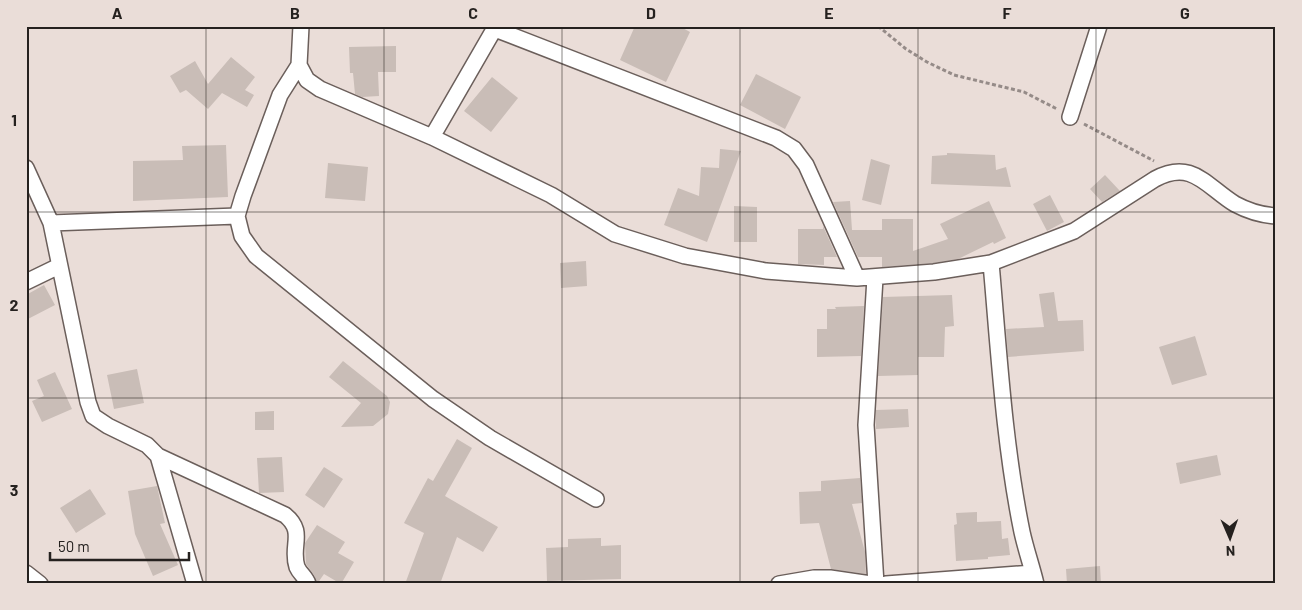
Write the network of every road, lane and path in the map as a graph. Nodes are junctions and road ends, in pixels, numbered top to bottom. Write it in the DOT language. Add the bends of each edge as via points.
graph roads {
  1 [pos="301,26"];
  2 [pos="878,26"];
  3 [pos="1099,26"];
  4 [pos="495,28"];
  5 [pos="299,65"];
  6 [pos="1070,117"];
  7 [pos="432,137"];
  8 [pos="26,168"];
  9 [pos="1174,172"];
  10 [pos="237,216"];
  11 [pos="1276,216"];
  12 [pos="51,223"];
  13 [pos="991,263"];
  14 [pos="59,266"];
  15 [pos="857,278"];
  16 [pos="875,278"];
  17 [pos="26,282"];
  18 [pos="158,456"];
  19 [pos="596,499"];
  20 [pos="26,573"];
  21 [pos="1035,578"];
  22 [pos="40,584"];
  23 [pos="195,584"];
  24 [pos="308,584"];
  25 [pos="779,584"];
  26 [pos="871,584"];
  27 [pos="876,584"];
  28 [pos="886,584"];
  1 -- 5 [label="street"];
  2 -- 6 [label="path" via="926,62 954,75 1024,92"];
  3 -- 6 [label="street"];
  4 -- 7 [label="street"];
  4 -- 15 [label="street" via="776,138 794,149 806,165"];
  5 -- 7 [label="street" via="307,80 320,89"];
  5 -- 10 [label="street" via="280,95"];
  6 -- 9 [label="path"];
  7 -- 15 [label="street" via="551,195 615,234 685,256 757,270"];
  8 -- 12 [label="street"];
  9 -- 11 [label="street" via="1200,177 1235,204 1259,215"];
  9 -- 13 [label="street" via="1165,174 1074,231"];
  10 -- 12 [label="street"];
  10 -- 19 [label="street" via="242,236 256,256 433,399 490,438"];
  12 -- 14 [label="street"];
  13 -- 16 [label="street"];
  13 -- 21 [label="street" via="1012,475 1022,533"];
  14 -- 17 [label="street"];
  14 -- 18 [label="street" via="93,416 147,445"];
  15 -- 16 [label="street"];
  16 -- 27 [label="street" via="866,426"];
  18 -- 23 [label="street"];
  18 -- 24 [label="street" via="293,521 298,568"];
  20 -- 22 [label="street"];
  21 -- 28 [label="street"];
  25 -- 26 [label="street" via="830,578"];
}
